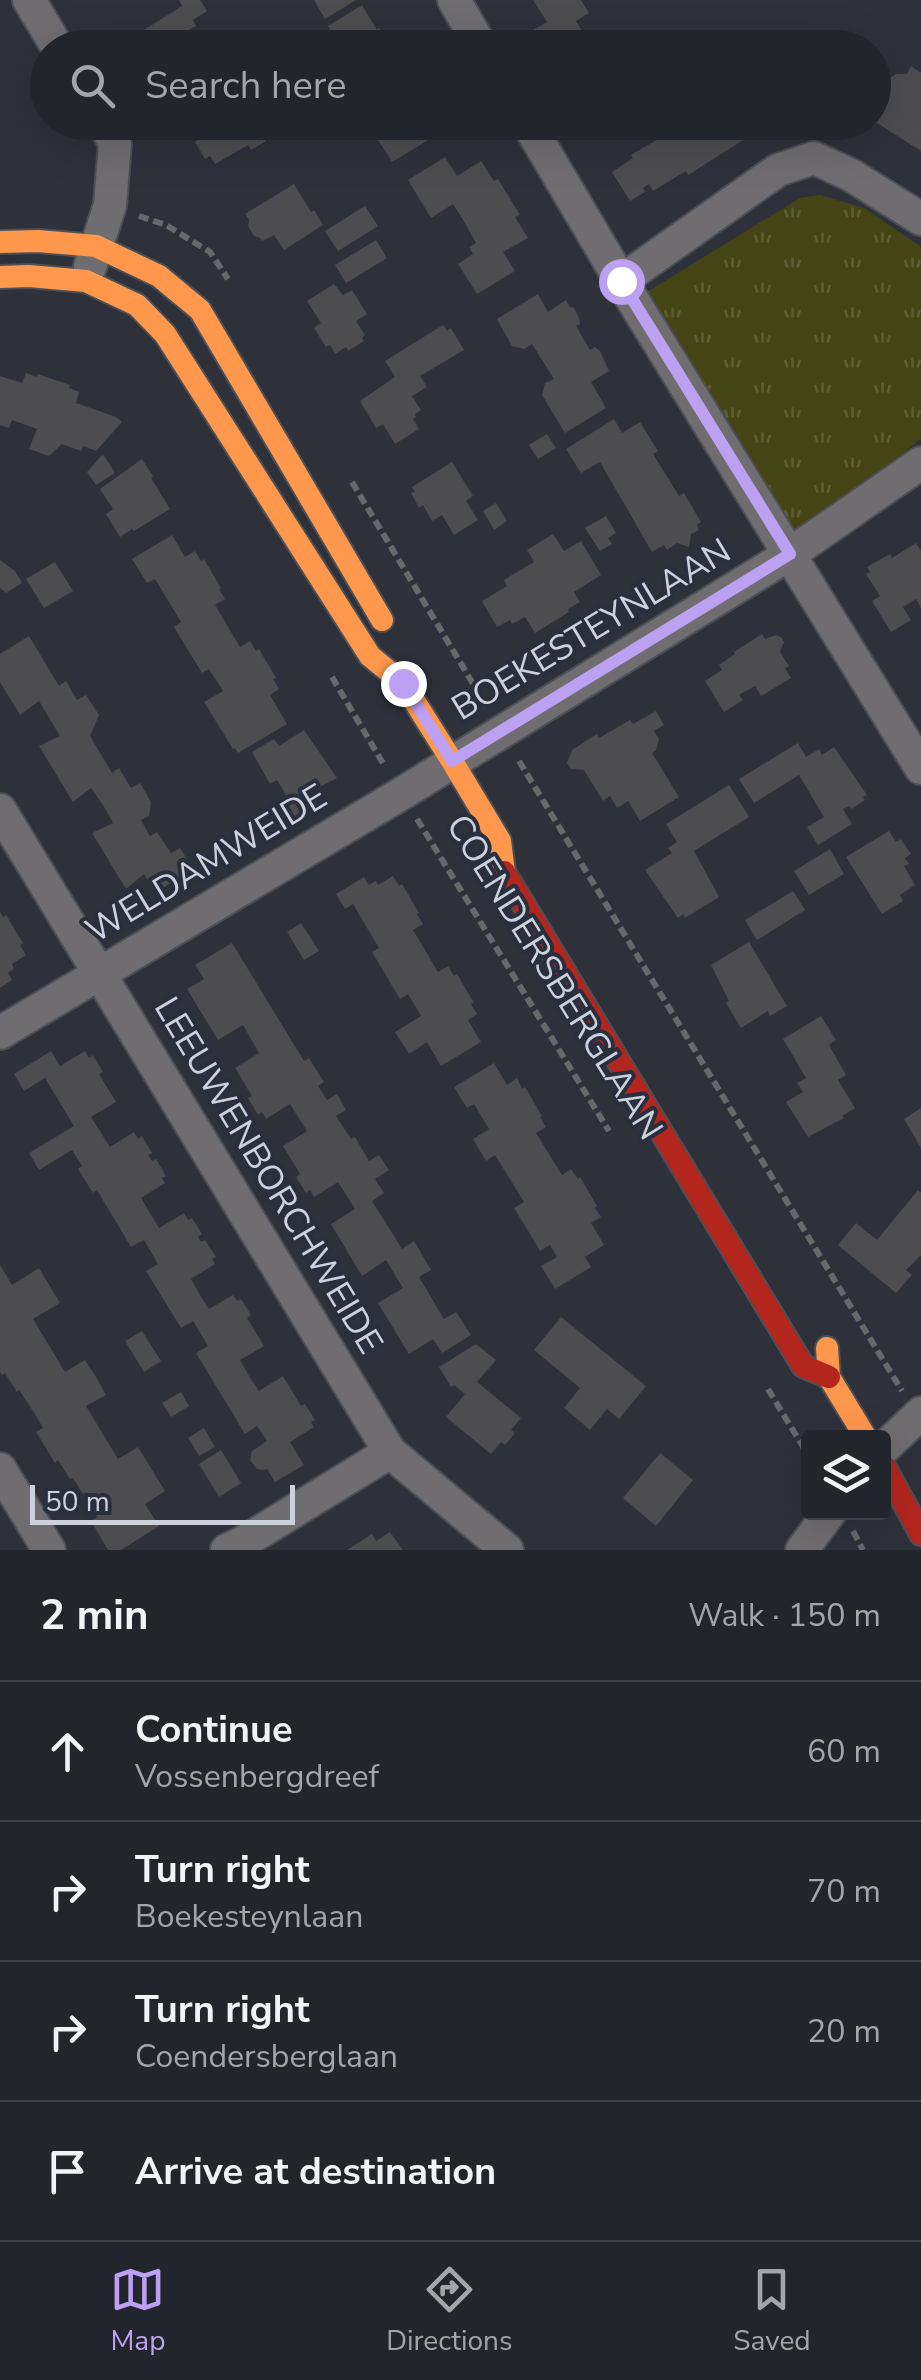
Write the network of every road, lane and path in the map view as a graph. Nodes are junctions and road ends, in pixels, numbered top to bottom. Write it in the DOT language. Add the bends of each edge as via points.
graph roads {
  1 [pos="29,0"];
  2 [pos="454,0"];
  3 [pos="47,30"];
  4 [pos="472,30"];
  5 [pos="114,140"];
  6 [pos="538,140"];
  7 [pos="921,220"];
  8 [pos="0,242"];
  9 [pos="96,246"];
  10 [pos="0,277"];
  11 [pos="621,281"];
  12 [pos="86,282"];
  13 [pos="921,463"];
  14 [pos="790,554"];
  15 [pos="332,676"];
  16 [pos="403,683"];
  17 [pos="452,761"];
  18 [pos="921,768"];
  19 [pos="401,794"];
  20 [pos="0,810"];
  21 [pos="500,841"];
  22 [pos="528,858"];
  23 [pos="100,973"];
  24 [pos="0,1032"];
  25 [pos="610,1133"];
  26 [pos="819,1334"];
  27 [pos="829,1378"];
  28 [pos="767,1387"];
  29 [pos="921,1413"];
  30 [pos="861,1430"];
  31 [pos="891,1441"];
  32 [pos="801,1443"];
  33 [pos="390,1452"];
  34 [pos="0,1469"];
  35 [pos="891,1479"];
  36 [pos="824,1520"];
  37 [pos="921,1534"];
  38 [pos="49,1550"];
  39 [pos="227,1550"];
  40 [pos="507,1550"];
  41 [pos="802,1550"];
  1 -- 3 [label="street"];
  2 -- 4 [label="street"];
  5 -- 9 [label="street" via="110,205"];
  6 -- 11 [label="street"];
  7 -- 11 [label="street" via="814,158 778,170"];
  8 -- 9 [label="street, COENDERSBERGLAAN"];
  9 -- 12 [label="street"];
  9 -- 16 [label="street, COENDERSBERGLAAN" via="159,276 200,310 396,644"];
  10 -- 12 [label="street, COENDERSBERGLAAN"];
  11 -- 14 [label="street"];
  12 -- 16 [label="street, COENDERSBERGLAAN" via="136,304 166,334 370,656"];
  13 -- 14 [label="street, BOEKESTEYNLAAN"];
  14 -- 17 [label="street, BOEKESTEYNLAAN"];
  14 -- 18 [label="street"];
  15 -- 19 [label="path, COENDERSBERGLAAN"];
  16 -- 17 [label="street, COENDERSBERGLAAN"];
  17 -- 19 [label="street, WELDAMWEIDE"];
  17 -- 21 [label="street, COENDERSBERGLAAN"];
  19 -- 23 [label="street, WELDAMWEIDE"];
  19 -- 25 [label="path, COENDERSBERGLAAN"];
  20 -- 23 [label="street, LEEUWENBORCHWEIDE"];
  21 -- 22 [label="street, COENDERSBERGLAAN"];
  21 -- 27 [label="street, COENDERSBERGLAAN" via="504,874 803,1366"];
  23 -- 24 [label="street, WELDAMWEIDE"];
  23 -- 33 [label="street, LEEUWENBORCHWEIDE"];
  26 -- 27 [label="street, COENDERSBERGLAAN" via="829,1352"];
  27 -- 30 [label="street, COENDERSBERGLAAN"];
  28 -- 32 [label="path"];
  29 -- 31 [label="street"];
  33 -- 39 [label="street"];
  33 -- 40 [label="street, LEEUWENBORCHWEIDE"];
  34 -- 38 [label="street"];
  35 -- 37 [label="street"];
  36 -- 41 [label="street"];
}
